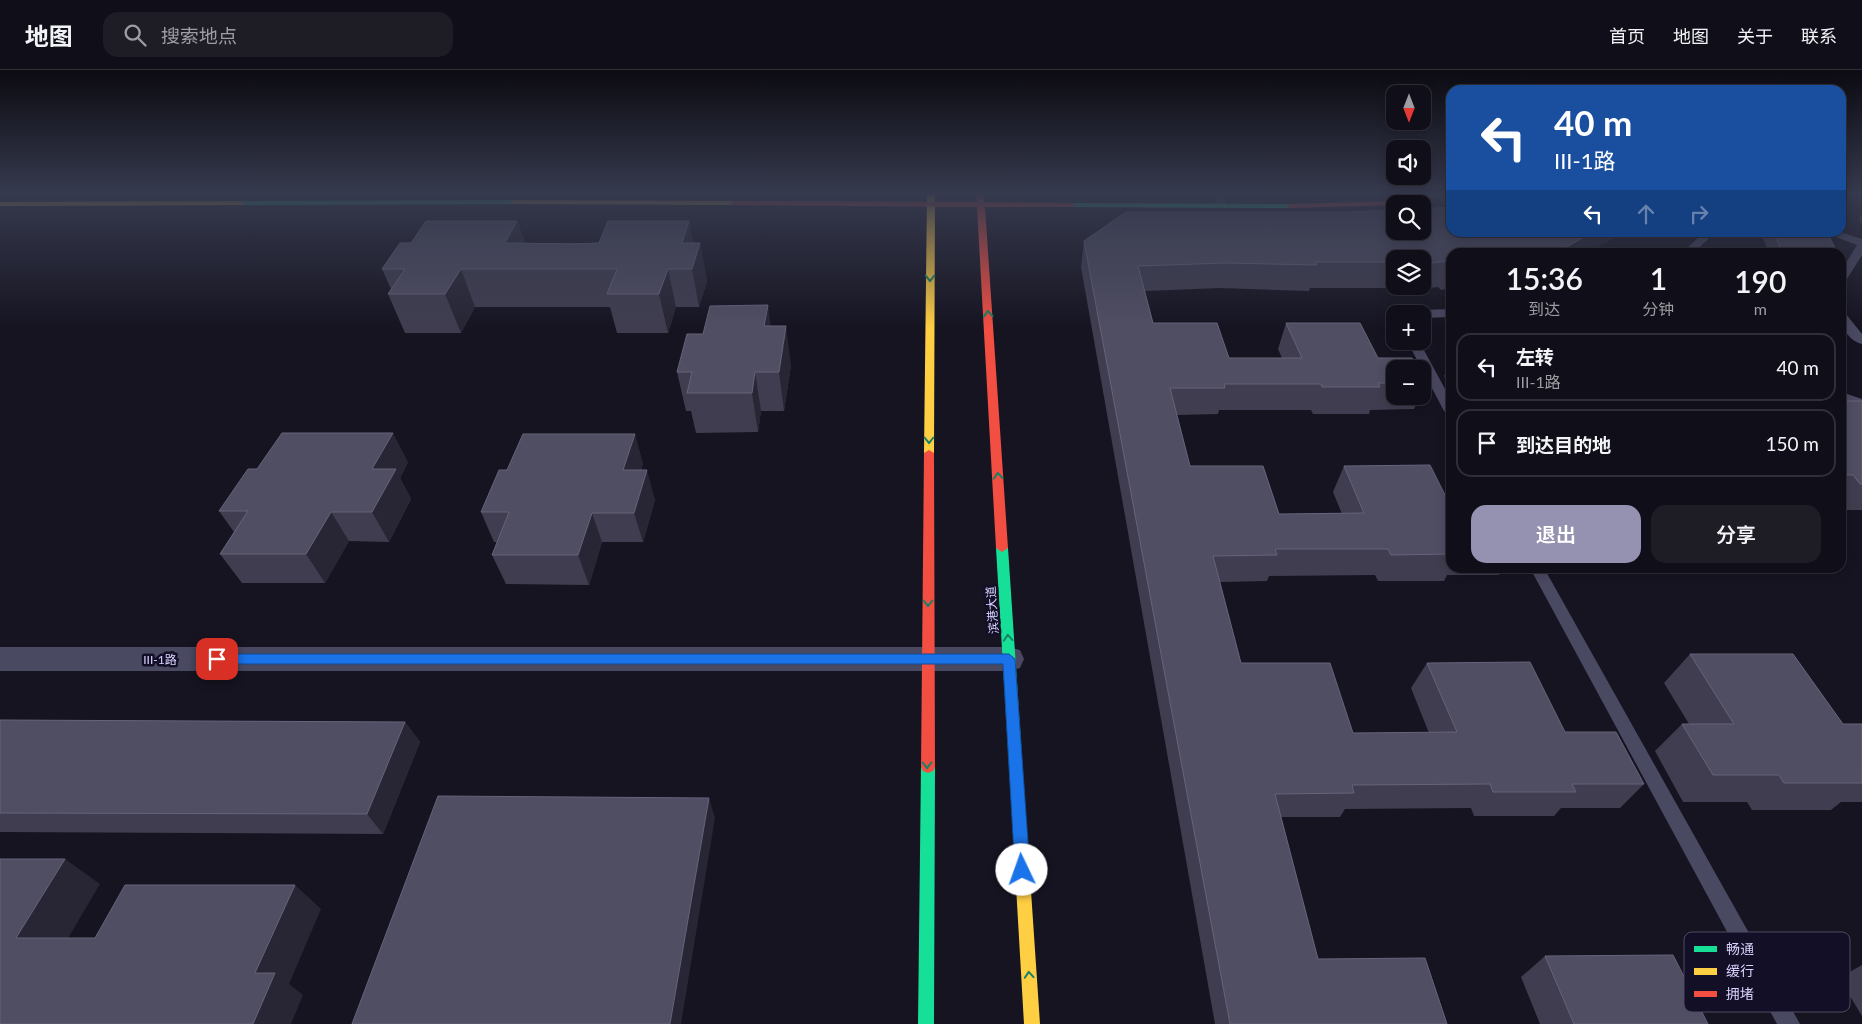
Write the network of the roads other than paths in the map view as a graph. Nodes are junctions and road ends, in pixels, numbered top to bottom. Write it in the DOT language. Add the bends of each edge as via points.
graph roads {
  1 [pos="931,239"];
  2 [pos="982,239"];
  3 [pos="1704,239"];
  4 [pos="1845,239"];
  5 [pos="1862,245"];
  6 [pos="1693,248"];
  7 [pos="1846,272"];
  8 [pos="1446,313"];
  9 [pos="1431,314"];
  10 [pos="1846,323"];
  11 [pos="1862,340"];
  12 [pos="1418,350"];
  13 [pos="1846,398"];
  14 [pos="1446,402"];
  15 [pos="1862,404"];
  16 [pos="1540,573"];
  17 [pos="0,659"];
  18 [pos="928,659"];
  19 [pos="1009,659"];
  20 [pos="1738,932"];
  21 [pos="1782,1012"];
  22 [pos="926,1024"];
  23 [pos="1032,1024"];
  24 [pos="1789,1024"];
  1 -- 18 [label="main road, one-way"];
  19 -- 2 [label="main road, 滨港大道, one-way"];
  3 -- 6 [label="lane"];
  4 -- 5 [label="lane"];
  5 -- 7 [label="lane"];
  8 -- 9 [label="lane"];
  10 -- 11 [label="lane"];
  12 -- 14 [label="lane"];
  13 -- 15 [label="lane"];
  16 -- 20 [label="lane"];
  17 -- 18 [label="street, III-1路"];
  18 -- 19 [label="street, III-1路"];
  18 -- 22 [label="main road, one-way"];
  23 -- 19 [label="main road, 滨港大道, one-way"];
  21 -- 24 [label="lane"];
}
